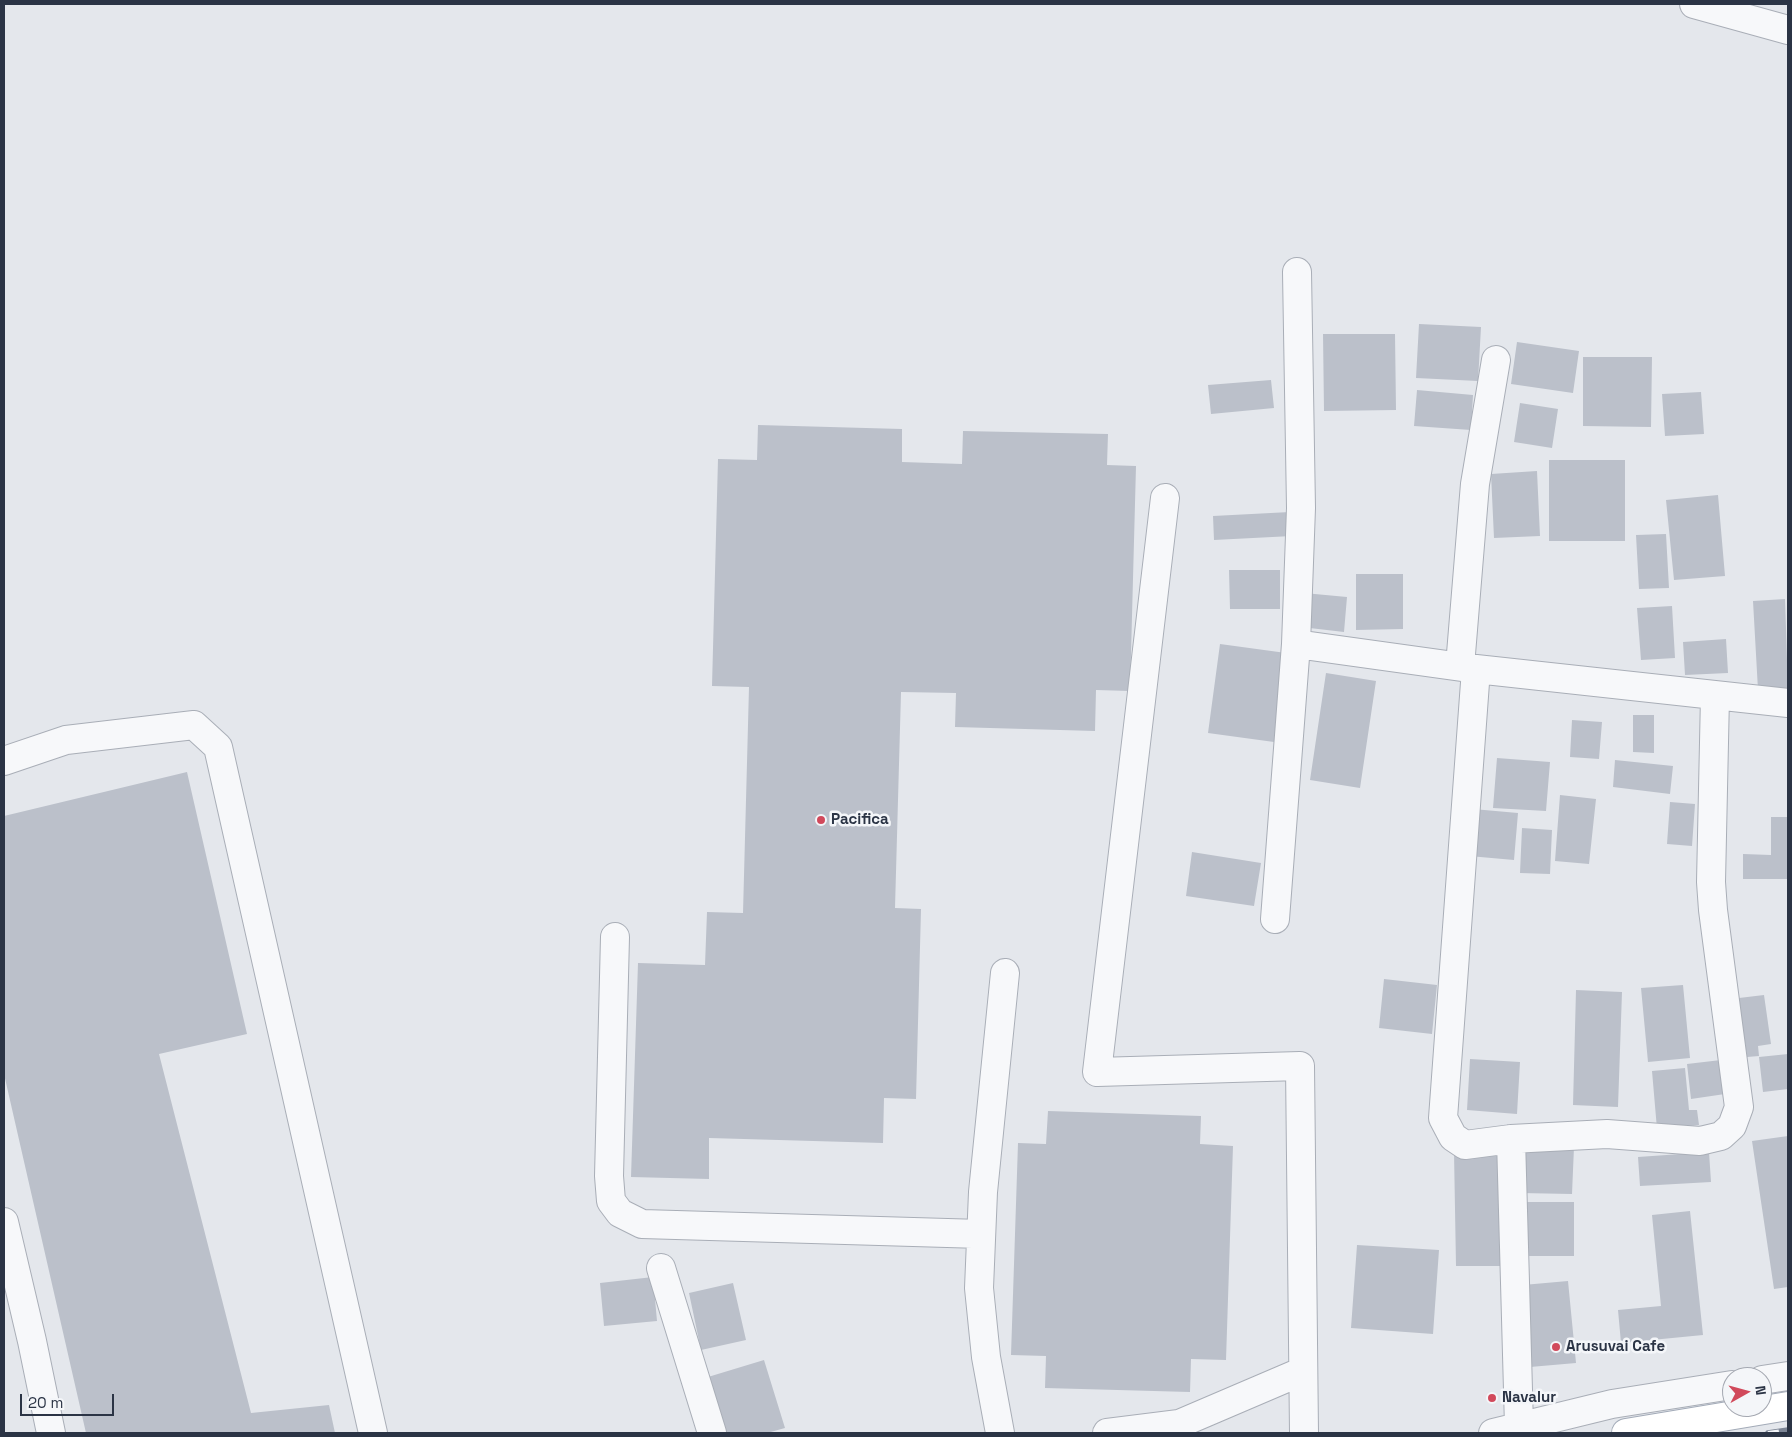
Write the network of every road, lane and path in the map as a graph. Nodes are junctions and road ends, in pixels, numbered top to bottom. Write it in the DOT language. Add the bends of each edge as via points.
graph roads {
  1 [pos="1694,4"];
  2 [pos="1788,30"];
  3 [pos="1297,272"];
  4 [pos="1496,360"];
  5 [pos="1165,498"];
  6 [pos="1296,644"];
  7 [pos="1468,667"];
  8 [pos="1715,696"];
  9 [pos="1788,703"];
  10 [pos="4,761"];
  11 [pos="1275,919"];
  12 [pos="615,937"];
  13 [pos="1004,973"];
  14 [pos="1511,1139"];
  15 [pos="4,1222"];
  16 [pos="981,1234"];
  17 [pos="662,1268"];
  18 [pos="1303,1371"];
  19 [pos="1788,1376"];
  20 [pos="1772,1378"];
  21 [pos="1722,1387"];
  22 [pos="1788,1406"];
  23 [pos="1519,1426"];
  24 [pos="51,1433"];
  25 [pos="373,1433"];
  26 [pos="712,1433"];
  27 [pos="1000,1433"];
  28 [pos="1107,1433"];
  29 [pos="1304,1433"];
  30 [pos="1493,1433"];
  31 [pos="1626,1433"];
  1 -- 2 [label="street"];
  3 -- 6 [label="street" via="1302,474"];
  4 -- 7 [label="street" via="1475,484"];
  5 -- 18 [label="street" via="1097,1072 1300,1066"];
  6 -- 7 [label="street"];
  6 -- 11 [label="street"];
  7 -- 8 [label="street"];
  7 -- 14 [label="street" via="1443,1118 1453,1137 1465,1145"];
  8 -- 9 [label="street"];
  8 -- 14 [label="street" via="1711,882 1739,1107 1732,1126 1721,1136 1700,1140 1607,1134"];
  10 -- 25 [label="street" via="66,740 194,725 218,747"];
  12 -- 16 [label="street" via="609,1176 612,1201 620,1213 642,1224"];
  13 -- 16 [label="street"];
  14 -- 23 [label="street"];
  15 -- 24 [label="street"];
  16 -- 27 [label="street" via="980,1288 986,1357"];
  17 -- 26 [label="street"];
  18 -- 28 [label="street" via="1178,1424"];
  18 -- 29 [label="street"];
  19 -- 20 [label="street"];
  21 -- 23 [label="street" via="1612,1404"];
  22 -- 31 [label="main road"];
  23 -- 30 [label="street"];
}
